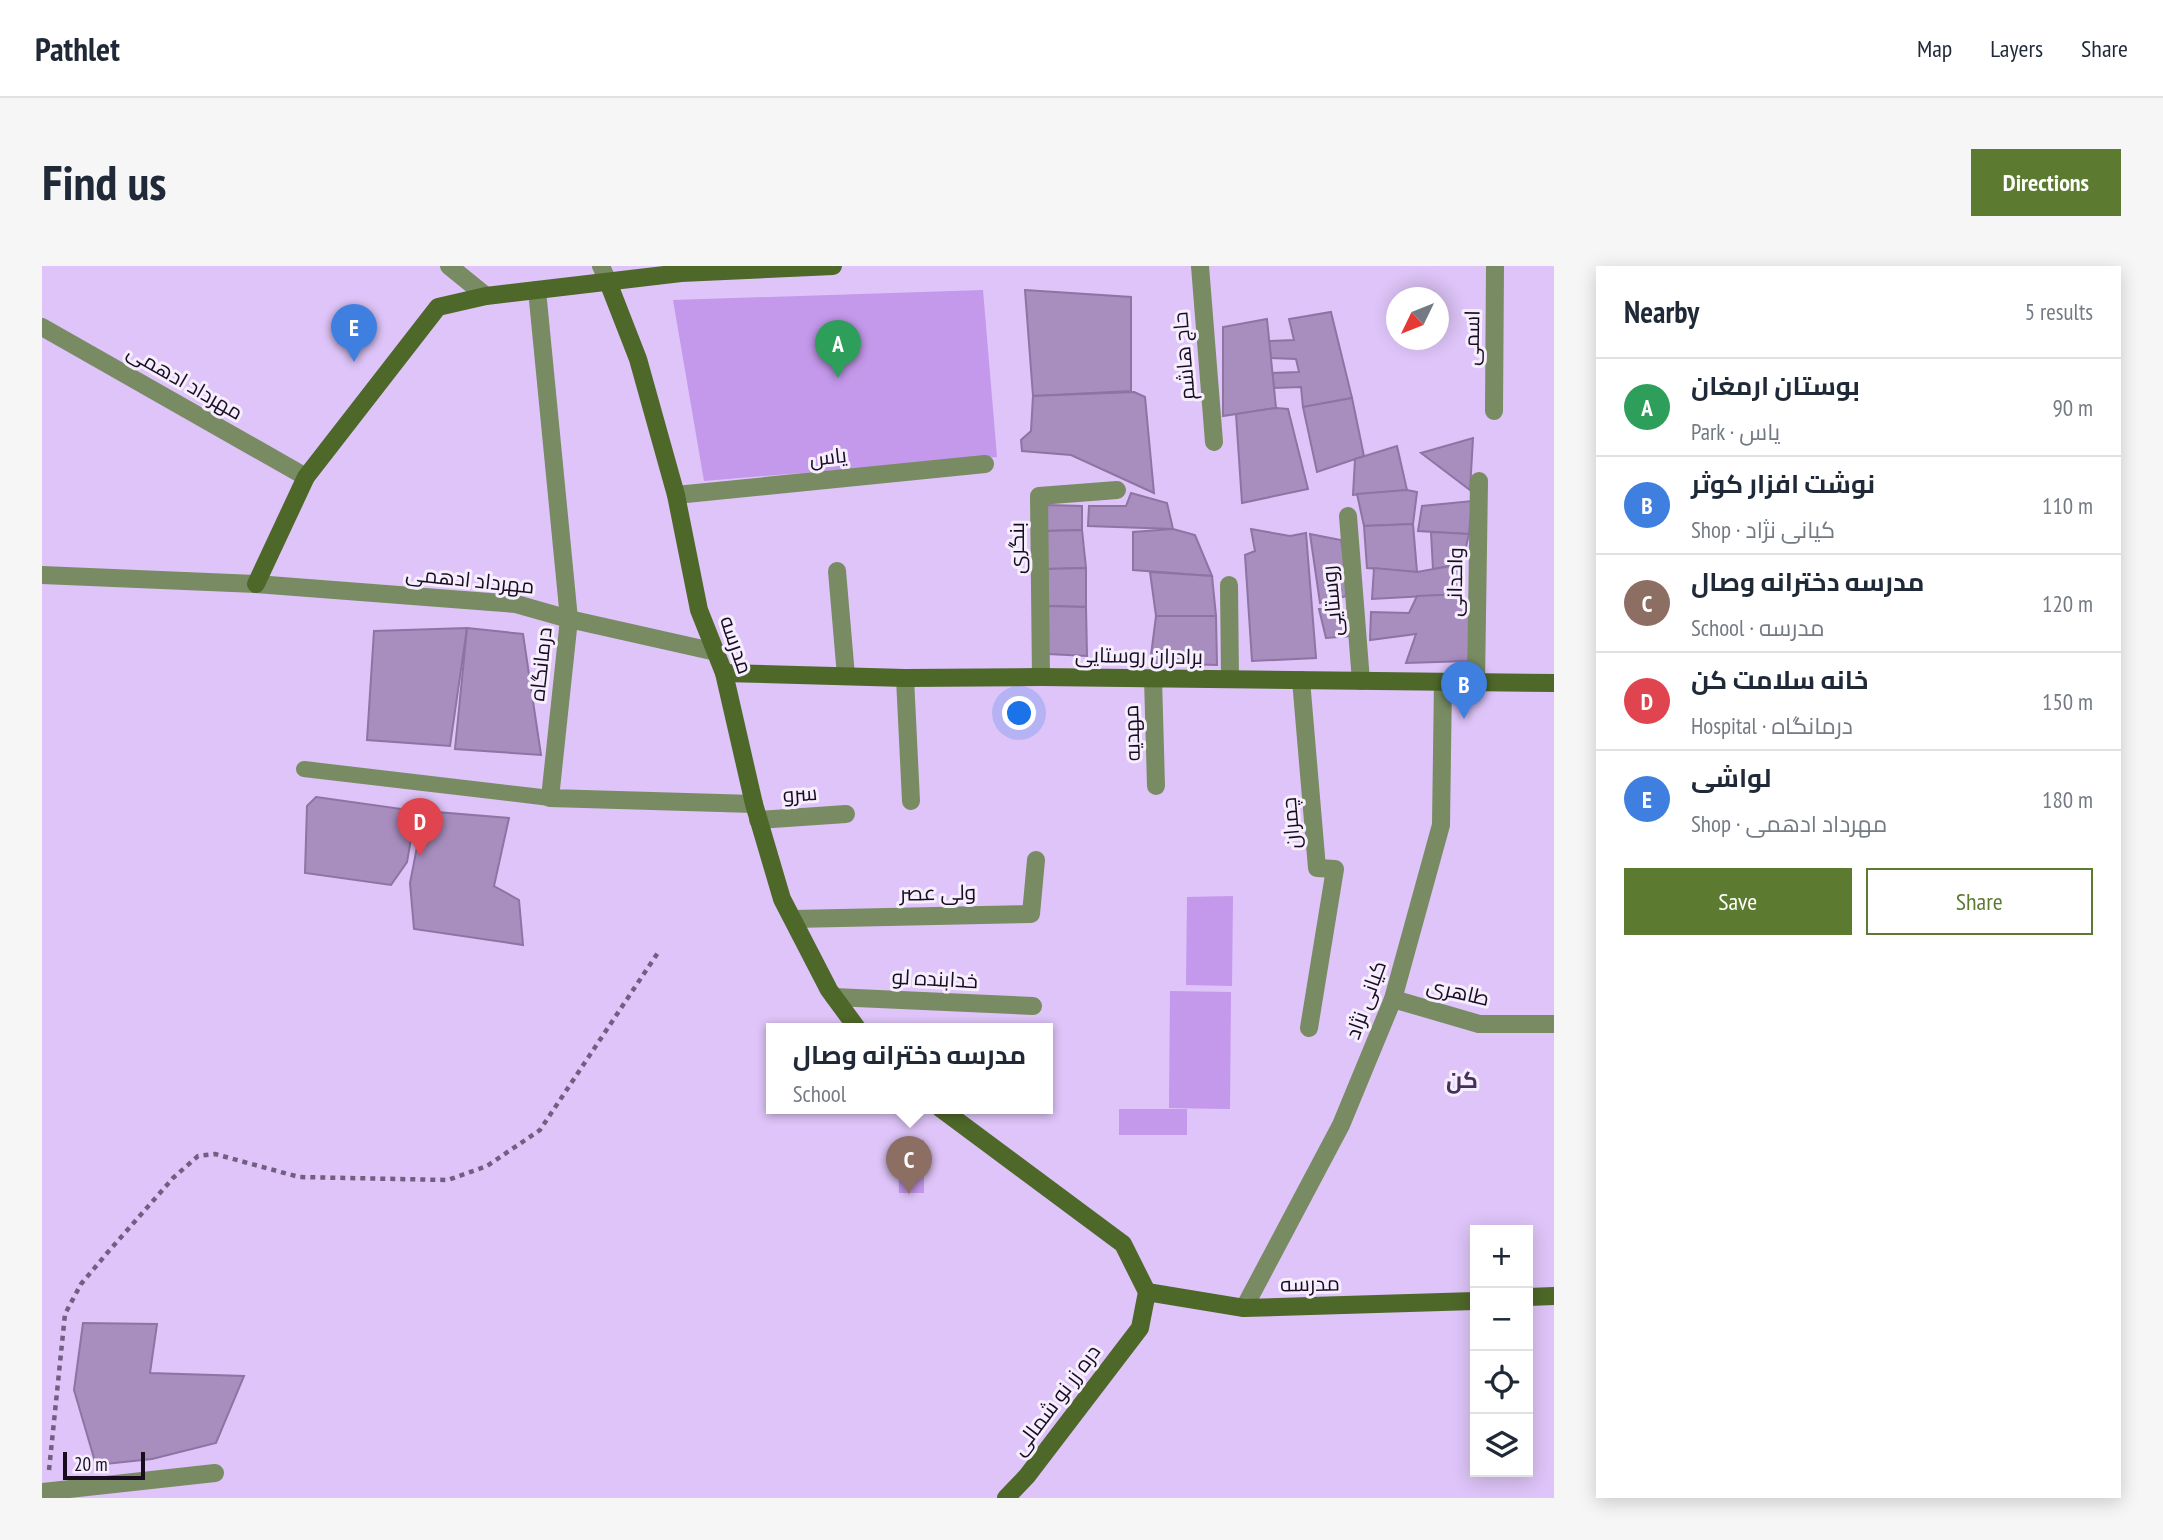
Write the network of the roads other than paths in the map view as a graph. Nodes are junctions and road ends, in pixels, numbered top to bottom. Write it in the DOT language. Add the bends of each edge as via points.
graph roads {
  1 [pos="449,266"];
  2 [pos="833,266"];
  3 [pos="1200,266"];
  4 [pos="1495,266"];
  5 [pos="680,270"];
  6 [pos="604,274"];
  7 [pos="537,290"];
  8 [pos="486,296"];
  9 [pos="42,327"];
  10 [pos="1494,411"];
  11 [pos="1214,442"];
  12 [pos="985,464"];
  13 [pos="306,477"];
  14 [pos="1479,481"];
  15 [pos="1117,490"];
  16 [pos="676,495"];
  17 [pos="1348,516"];
  18 [pos="837,571"];
  19 [pos="42,575"];
  20 [pos="256,584"];
  21 [pos="1229,584"];
  22 [pos="569,619"];
  23 [pos="716,652"];
  24 [pos="724,673"];
  25 [pos="846,676"];
  26 [pos="1041,677"];
  27 [pos="905,678"];
  28 [pos="1153,678"];
  29 [pos="1230,680"];
  30 [pos="1301,680"];
  31 [pos="1362,681"];
  32 [pos="1443,682"];
  33 [pos="1476,682"];
  34 [pos="1554,683"];
  35 [pos="304,769"];
  36 [pos="1156,786"];
  37 [pos="550,798"];
  38 [pos="911,801"];
  39 [pos="756,812"];
  40 [pos="846,814"];
  41 [pos="1036,860"];
  42 [pos="793,919"];
  43 [pos="834,997"];
  44 [pos="1393,999"];
  45 [pos="1033,1006"];
  46 [pos="853,1023"];
  47 [pos="1554,1024"];
  48 [pos="1309,1028"];
  49 [pos="948,1114"];
  50 [pos="1147,1292"];
  51 [pos="1554,1296"];
  52 [pos="1533,1297"];
  53 [pos="1470,1301"];
  54 [pos="1244,1308"];
  55 [pos="215,1473"];
  56 [pos="44,1492"];
  57 [pos="1006,1498"];
  1 -- 8 [label="street"];
  2 -- 5 [label="street"];
  3 -- 11 [label="street, حاج هاشم"];
  4 -- 10 [label="street, اسمی"];
  5 -- 6 [label="street"];
  6 -- 7 [label="street"];
  6 -- 16 [label="street, مدرسه" via="638,359"];
  7 -- 8 [label="street"];
  7 -- 22 [label="street, درمانگاه"];
  8 -- 13 [label="street" via="438,307"];
  9 -- 13 [label="street, مهرداد ادهمى"];
  12 -- 16 [label="street, یاس"];
  13 -- 20 [label="street"];
  14 -- 33 [label="street, واحدانی"];
  15 -- 26 [label="street, بنگری" via="1039,496"];
  16 -- 23 [label="street, مدرسه" via="699,610"];
  17 -- 31 [label="street, روستایی"];
  18 -- 25 [label="street"];
  19 -- 20 [label="street, مهرداد ادهمی"];
  20 -- 22 [label="street, مهرداد ادهمی" via="516,604"];
  21 -- 29 [label="street"];
  22 -- 23 [label="street, مهرداد ادهمی"];
  22 -- 37 [label="street, درمانگاه"];
  23 -- 24 [label="street, مدرسه"];
  24 -- 25 [label="street, برادران روستایی"];
  24 -- 39 [label="street, مدرسه"];
  25 -- 27 [label="street, برادران روستایی"];
  26 -- 27 [label="street, برادران روستایی"];
  26 -- 28 [label="street, برادران روستایی"];
  27 -- 38 [label="street"];
  28 -- 29 [label="street, برادران روستایی"];
  28 -- 36 [label="street, مهدیه"];
  29 -- 30 [label="street, برادران روستایی"];
  30 -- 31 [label="street, برادران روستایی"];
  30 -- 48 [label="street, چمران" via="1317,868 1335,869"];
  31 -- 32 [label="street, برادران روستایی"];
  32 -- 33 [label="street, برادران روستایی"];
  32 -- 44 [label="street, کیانی نژاد" via="1441,825"];
  33 -- 34 [label="street, برادران روستایی"];
  35 -- 37 [label="lane"];
  37 -- 39 [label="street"];
  39 -- 40 [label="street, سرو"];
  39 -- 42 [label="street, مدرسه" via="782,899"];
  41 -- 42 [label="street, ولی عصر" via="1031,914"];
  42 -- 43 [label="street, مدرسه"];
  43 -- 45 [label="street, خدابنده لو"];
  43 -- 46 [label="street, مدرسه"];
  44 -- 47 [label="street, طاهری" via="1479,1024"];
  44 -- 54 [label="street, کیانی نژاد" via="1340,1125"];
  49 -- 50 [label="street" via="1123,1244"];
  50 -- 54 [label="street, مدرسه"];
  50 -- 57 [label="street, دره زر نو شمالی" via="1140,1328"];
  51 -- 52 [label="street"];
  53 -- 54 [label="street, مدرسه"];
  55 -- 56 [label="street"];
}
